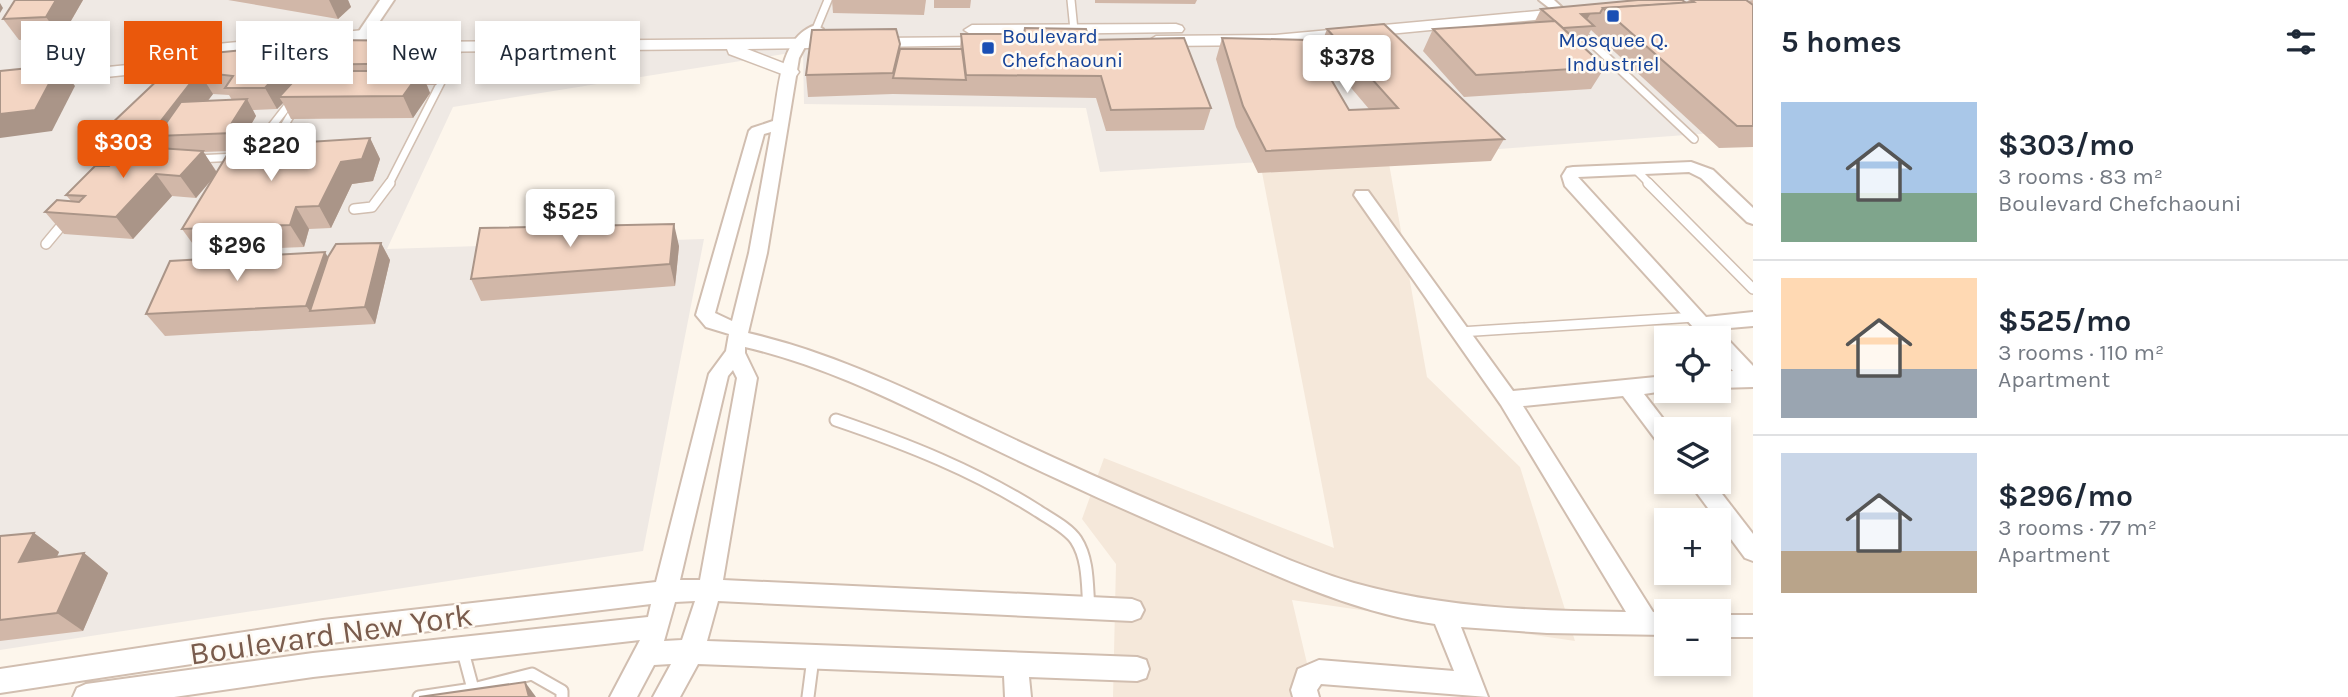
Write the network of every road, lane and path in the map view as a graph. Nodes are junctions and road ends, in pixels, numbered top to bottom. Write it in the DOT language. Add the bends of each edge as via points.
graph roads {
  1 [pos="387,0"];
  2 [pos="828,0"];
  3 [pos="1071,0"];
  4 [pos="1546,1"];
  5 [pos="1570,12"];
  6 [pos="816,29"];
  7 [pos="1074,30"];
  8 [pos="1579,30"];
  9 [pos="640,36"];
  10 [pos="475,40"];
  11 [pos="359,42"];
  12 [pos="367,42"];
  13 [pos="640,42"];
  14 [pos="800,43"];
  15 [pos="716,45"];
  16 [pos="0,71"];
  17 [pos="790,72"];
  18 [pos="0,83"];
  19 [pos="440,84"];
  20 [pos="299,91"];
  21 [pos="300,101"];
  22 [pos="282,120"];
  23 [pos="781,124"];
  24 [pos="134,130"];
  25 [pos="1694,139"];
  26 [pos="186,159"];
  27 [pos="264,160"];
  28 [pos="1635,169"];
  29 [pos="99,181"];
  30 [pos="1362,195"];
  31 [pos="354,209"];
  32 [pos="72,213"];
  33 [pos="1753,218"];
  34 [pos="46,244"];
  35 [pos="1753,289"];
  36 [pos="1753,319"];
  37 [pos="1704,326"];
  38 [pos="1654,327"];
  39 [pos="1460,332"];
  40 [pos="737,340"];
  41 [pos="1731,356"];
  42 [pos="1752,378"];
  43 [pos="1731,379"];
  44 [pos="1654,385"];
  45 [pos="1628,388"];
  46 [pos="1508,399"];
  47 [pos="836,420"];
  48 [pos="1654,422"];
  49 [pos="1709,494"];
  50 [pos="1753,551"];
  51 [pos="710,590"];
  52 [pos="663,592"];
  53 [pos="1090,609"];
  54 [pos="1132,610"];
  55 [pos="1444,615"];
  56 [pos="1654,619"];
  57 [pos="1654,624"];
  58 [pos="1731,626"];
  59 [pos="1753,626"];
  60 [pos="657,627"];
  61 [pos="323,632"];
  62 [pos="462,648"];
  63 [pos="691,652"];
  64 [pos="647,653"];
  65 [pos="813,657"];
  66 [pos="313,665"];
  67 [pos="1016,665"];
  68 [pos="88,668"];
  69 [pos="1137,669"];
  70 [pos="0,681"];
  71 [pos="472,689"];
  72 [pos="1474,691"];
  73 [pos="75,697"];
  74 [pos="86,697"];
  75 [pos="419,697"];
  76 [pos="562,697"];
  77 [pos="623,697"];
  78 [pos="666,697"];
  79 [pos="808,697"];
  80 [pos="1018,697"];
  81 [pos="1306,697"];
  1 -- 11 [label="street"];
  2 -- 6 [label="lane"];
  3 -- 7 [label="lane"];
  4 -- 5 [label="street"];
  4 -- 7 [label="street" via="1270,28"];
  5 -- 14 [label="street" via="1275,40"];
  6 -- 7 [label="street"];
  6 -- 9 [label="street"];
  6 -- 14 [label="street"];
  8 -- 25 [label="lane"];
  10 -- 11 [label="street"];
  11 -- 12 [label="street"];
  11 -- 16 [label="street"];
  11 -- 18 [label="street" via="193,67"];
  13 -- 15 [label="street"];
  14 -- 15 [label="street"];
  14 -- 17 [label="street"];
  15 -- 17 [label="street"];
  17 -- 23 [label="street"];
  19 -- 31 [label="lane" via="385,193 372,207"];
  20 -- 22 [label="lane"];
  21 -- 22 [label="lane"];
  22 -- 26 [label="lane" via="250,155"];
  22 -- 27 [label="lane"];
  23 -- 40 [label="street"];
  23 -- 40 [label="street" via="757,131 705,315"];
  24 -- 29 [label="lane" via="106,161"];
  28 -- 33 [label="street" via="1697,168"];
  28 -- 35 [label="lane"];
  28 -- 37 [label="street" via="1573,172 1570,179"];
  30 -- 39 [label="street"];
  32 -- 34 [label="lane"];
  36 -- 37 [label="street"];
  38 -- 39 [label="lane"];
  39 -- 46 [label="street"];
  40 -- 51 [label="street" via="747,378"];
  40 -- 52 [label="street" via="719,374"];
  40 -- 55 [label="street" via="796,352 842,368 1073,477 1313,580 1393,605"];
  41 -- 42 [label="street"];
  42 -- 43 [label="street"];
  44 -- 45 [label="street"];
  45 -- 46 [label="street"];
  45 -- 48 [label="street"];
  46 -- 56 [label="street"];
  47 -- 53 [label="lane" via="938,457 1002,489 1065,530 1082,556"];
  49 -- 50 [label="street"];
  51 -- 52 [label="street, Boulevard New York"];
  51 -- 53 [label="street, Boulevard New York"];
  51 -- 63 [label="street"];
  52 -- 60 [label="street"];
  52 -- 61 [label="street, Boulevard New York"];
  53 -- 54 [label="street, Boulevard New York"];
  55 -- 57 [label="street"];
  55 -- 72 [label="street"];
  58 -- 59 [label="street"];
  60 -- 62 [label="street, Boulevard New York"];
  60 -- 64 [label="street"];
  61 -- 66 [label="street"];
  61 -- 68 [label="street, Boulevard New York"];
  62 -- 66 [label="street, Boulevard New York"];
  62 -- 71 [label="lane"];
  63 -- 64 [label="street"];
  63 -- 65 [label="street"];
  63 -- 78 [label="street"];
  64 -- 77 [label="street"];
  65 -- 67 [label="street"];
  65 -- 79 [label="lane"];
  66 -- 74 [label="street, Boulevard New York"];
  67 -- 69 [label="street"];
  67 -- 80 [label="street"];
  68 -- 70 [label="street, Boulevard New York"];
  68 -- 73 [label="street"];
  71 -- 75 [label="lane"];
  71 -- 76 [label="lane" via="532,674 562,691"];
  72 -- 81 [label="street" via="1320,672 1307,678"];
}
